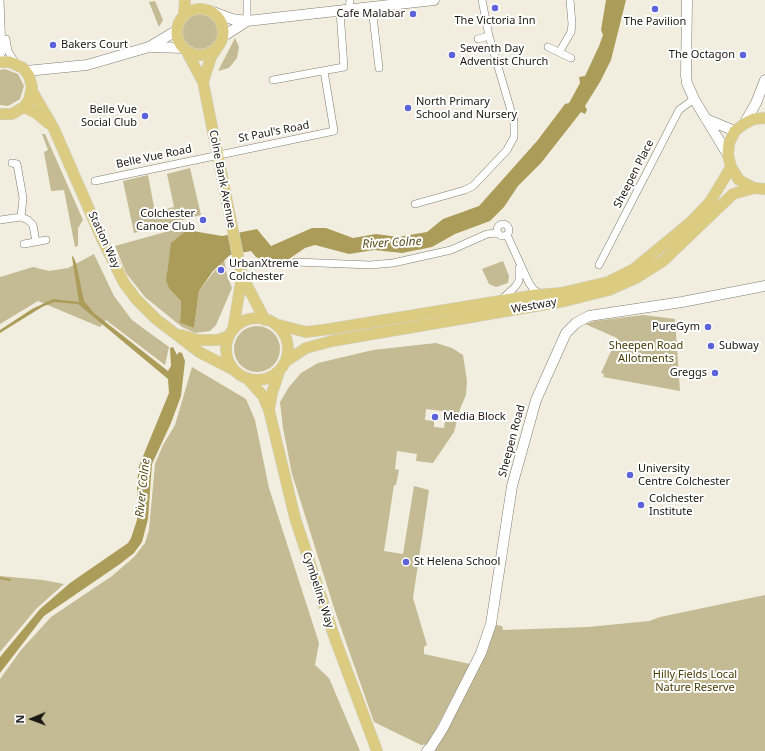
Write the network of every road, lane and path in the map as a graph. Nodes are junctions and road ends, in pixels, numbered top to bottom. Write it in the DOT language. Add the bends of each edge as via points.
graph roads {
  1 [pos="0,0"];
  2 [pos="185,0"];
  3 [pos="199,0"];
  4 [pos="247,0"];
  5 [pos="350,0"];
  6 [pos="434,0"];
  7 [pos="482,0"];
  8 [pos="570,0"];
  9 [pos="687,0"];
  10 [pos="372,8"];
  11 [pos="211,11"];
  12 [pos="345,11"];
  13 [pos="1,13"];
  14 [pos="184,14"];
  15 [pos="247,21"];
  16 [pos="176,31"];
  17 [pos="489,36"];
  18 [pos="478,39"];
  19 [pos="220,41"];
  20 [pos="149,47"];
  21 [pos="548,47"];
  22 [pos="185,50"];
  23 [pos="560,52"];
  24 [pos="571,58"];
  25 [pos="0,59"];
  26 [pos="0,62"];
  27 [pos="16,64"];
  28 [pos="44,68"];
  29 [pos="379,68"];
  30 [pos="324,70"];
  31 [pos="26,71"];
  32 [pos="273,80"];
  33 [pos="765,80"];
  34 [pos="203,82"];
  35 [pos="32,89"];
  36 [pos="694,99"];
  37 [pos="24,107"];
  38 [pos="0,114"];
  39 [pos="765,118"];
  40 [pos="706,119"];
  41 [pos="740,127"];
  42 [pos="54,129"];
  43 [pos="217,154"];
  44 [pos="728,155"];
  45 [pos="12,163"];
  46 [pos="731,168"];
  47 [pos="96,181"];
  48 [pos="762,189"];
  49 [pos="415,204"];
  50 [pos="21,217"];
  51 [pos="0,220"];
  52 [pos="498,233"];
  53 [pos="508,236"];
  54 [pos="46,240"];
  55 [pos="36,242"];
  56 [pos="24,244"];
  57 [pos="518,260"];
  58 [pos="296,262"];
  59 [pos="599,265"];
  60 [pos="242,276"];
  61 [pos="765,286"];
  62 [pos="251,295"];
  63 [pos="542,295"];
  64 [pos="238,299"];
  65 [pos="499,302"];
  66 [pos="270,322"];
  67 [pos="290,328"];
  68 [pos="231,333"];
  69 [pos="177,334"];
  70 [pos="212,340"];
  71 [pos="285,362"];
  72 [pos="234,370"];
  73 [pos="279,372"];
  74 [pos="247,378"];
  75 [pos="269,410"];
  76 [pos="377,751"];
  77 [pos="426,751"];
  1 -- 13 [label="street"];
  2 -- 14 [label="main road"];
  3 -- 11 [label="main road"];
  4 -- 15 [label="street"];
  5 -- 12 [label="street"];
  6 -- 10 [label="street"];
  7 -- 17 [label="street"];
  8 -- 23 [label="street" via="571,32"];
  9 -- 36 [label="street" via="686,76"];
  10 -- 12 [label="street"];
  10 -- 29 [label="street"];
  11 -- 14 [label="main road" via="197,8"];
  11 -- 15 [label="street" via="232,19"];
  11 -- 19 [label="main road" via="222,24"];
  12 -- 15 [label="street"];
  12 -- 30 [label="street" via="344,67"];
  13 -- 25 [label="street"];
  13 -- 27 [label="street" via="8,50"];
  14 -- 16 [label="main road" via="178,22"];
  15 -- 19 [label="street"];
  16 -- 20 [label="street"];
  16 -- 22 [label="main road"];
  17 -- 18 [label="street"];
  17 -- 49 [label="street" via="514,121 511,144 473,186"];
  19 -- 22 [label="main road" via="212,51 204,54"];
  19 -- 34 [label="main road, Colne Bank Avenue" via="211,57"];
  20 -- 22 [label="street"];
  20 -- 28 [label="street" via="87,65"];
  21 -- 23 [label="street"];
  22 -- 34 [label="main road, Colne Bank Avenue"];
  23 -- 24 [label="street"];
  26 -- 27 [label="main road"];
  27 -- 31 [label="main road"];
  28 -- 31 [label="street"];
  28 -- 35 [label="street"];
  30 -- 32 [label="street"];
  30 -- 43 [label="street, St Paul's Road" via="334,131"];
  31 -- 35 [label="main road, Station Way"];
  33 -- 41 [label="street" via="756,103"];
  34 -- 43 [label="main road, Colne Bank Avenue"];
  35 -- 37 [label="main road"];
  35 -- 42 [label="main road, Station Way"];
  36 -- 40 [label="street"];
  36 -- 59 [label="street, Sheepen Place" via="679,110"];
  37 -- 38 [label="main road" via="12,114"];
  37 -- 42 [label="main road, Station Way" via="36,113"];
  39 -- 41 [label="main road" via="754,119"];
  40 -- 41 [label="street" via="722,127"];
  40 -- 44 [label="street"];
  41 -- 44 [label="main road" via="729,143"];
  42 -- 69 [label="main road, Station Way" via="124,283 156,319"];
  43 -- 47 [label="street, Belle Vue Road"];
  43 -- 60 [label="main road, Colne Bank Avenue"];
  44 -- 46 [label="main road"];
  45 -- 50 [label="street" via="17,164 20,177 23,198"];
  46 -- 48 [label="main road" via="739,180"];
  46 -- 63 [label="main road, Westway" via="710,202 672,239 634,269 608,282"];
  48 -- 71 [label="main road, Westway" via="732,194 663,261 610,290 565,301 332,341 306,348"];
  50 -- 51 [label="street"];
  50 -- 55 [label="street" via="33,225"];
  52 -- 53 [label="street"];
  52 -- 53 [label="street" via="499,225 505,224 510,228"];
  52 -- 58 [label="street" via="487,234 451,250 393,263 370,266"];
  53 -- 57 [label="street"];
  54 -- 55 [label="street"];
  55 -- 56 [label="street"];
  57 -- 63 [label="street" via="529,283"];
  57 -- 65 [label="street" via="519,281"];
  60 -- 62 [label="main road, Colne Bank Avenue"];
  60 -- 64 [label="main road, Colne Bank Avenue"];
  61 -- 77 [label="street, Sheepen Road" via="589,316 576,323 566,333 536,400 512,486 491,624 481,653 443,728 431,748"];
  62 -- 66 [label="main road, Colne Bank Avenue"];
  62 -- 67 [label="main road" via="272,316"];
  63 -- 65 [label="main road, Westway"];
  64 -- 68 [label="main road, Colne Bank Avenue"];
  64 -- 70 [label="main road" via="224,329"];
  65 -- 67 [label="main road, Westway" via="330,330 306,332"];
  66 -- 67 [label="main road, Westway"];
  66 -- 68 [label="main road" via="247,320"];
  66 -- 71 [label="main road" via="286,340"];
  68 -- 70 [label="main road, Station Way"];
  68 -- 72 [label="main road" via="227,344 227,356"];
  69 -- 70 [label="main road, Station Way" via="194,340"];
  69 -- 72 [label="main road, Station Way" via="199,352"];
  71 -- 73 [label="main road"];
  72 -- 74 [label="main road"];
  73 -- 74 [label="main road" via="263,379"];
  73 -- 75 [label="main road"];
  74 -- 75 [label="main road" via="263,396"];
  75 -- 76 [label="main road, Cymbeline Way" via="295,518 334,636"];
}
